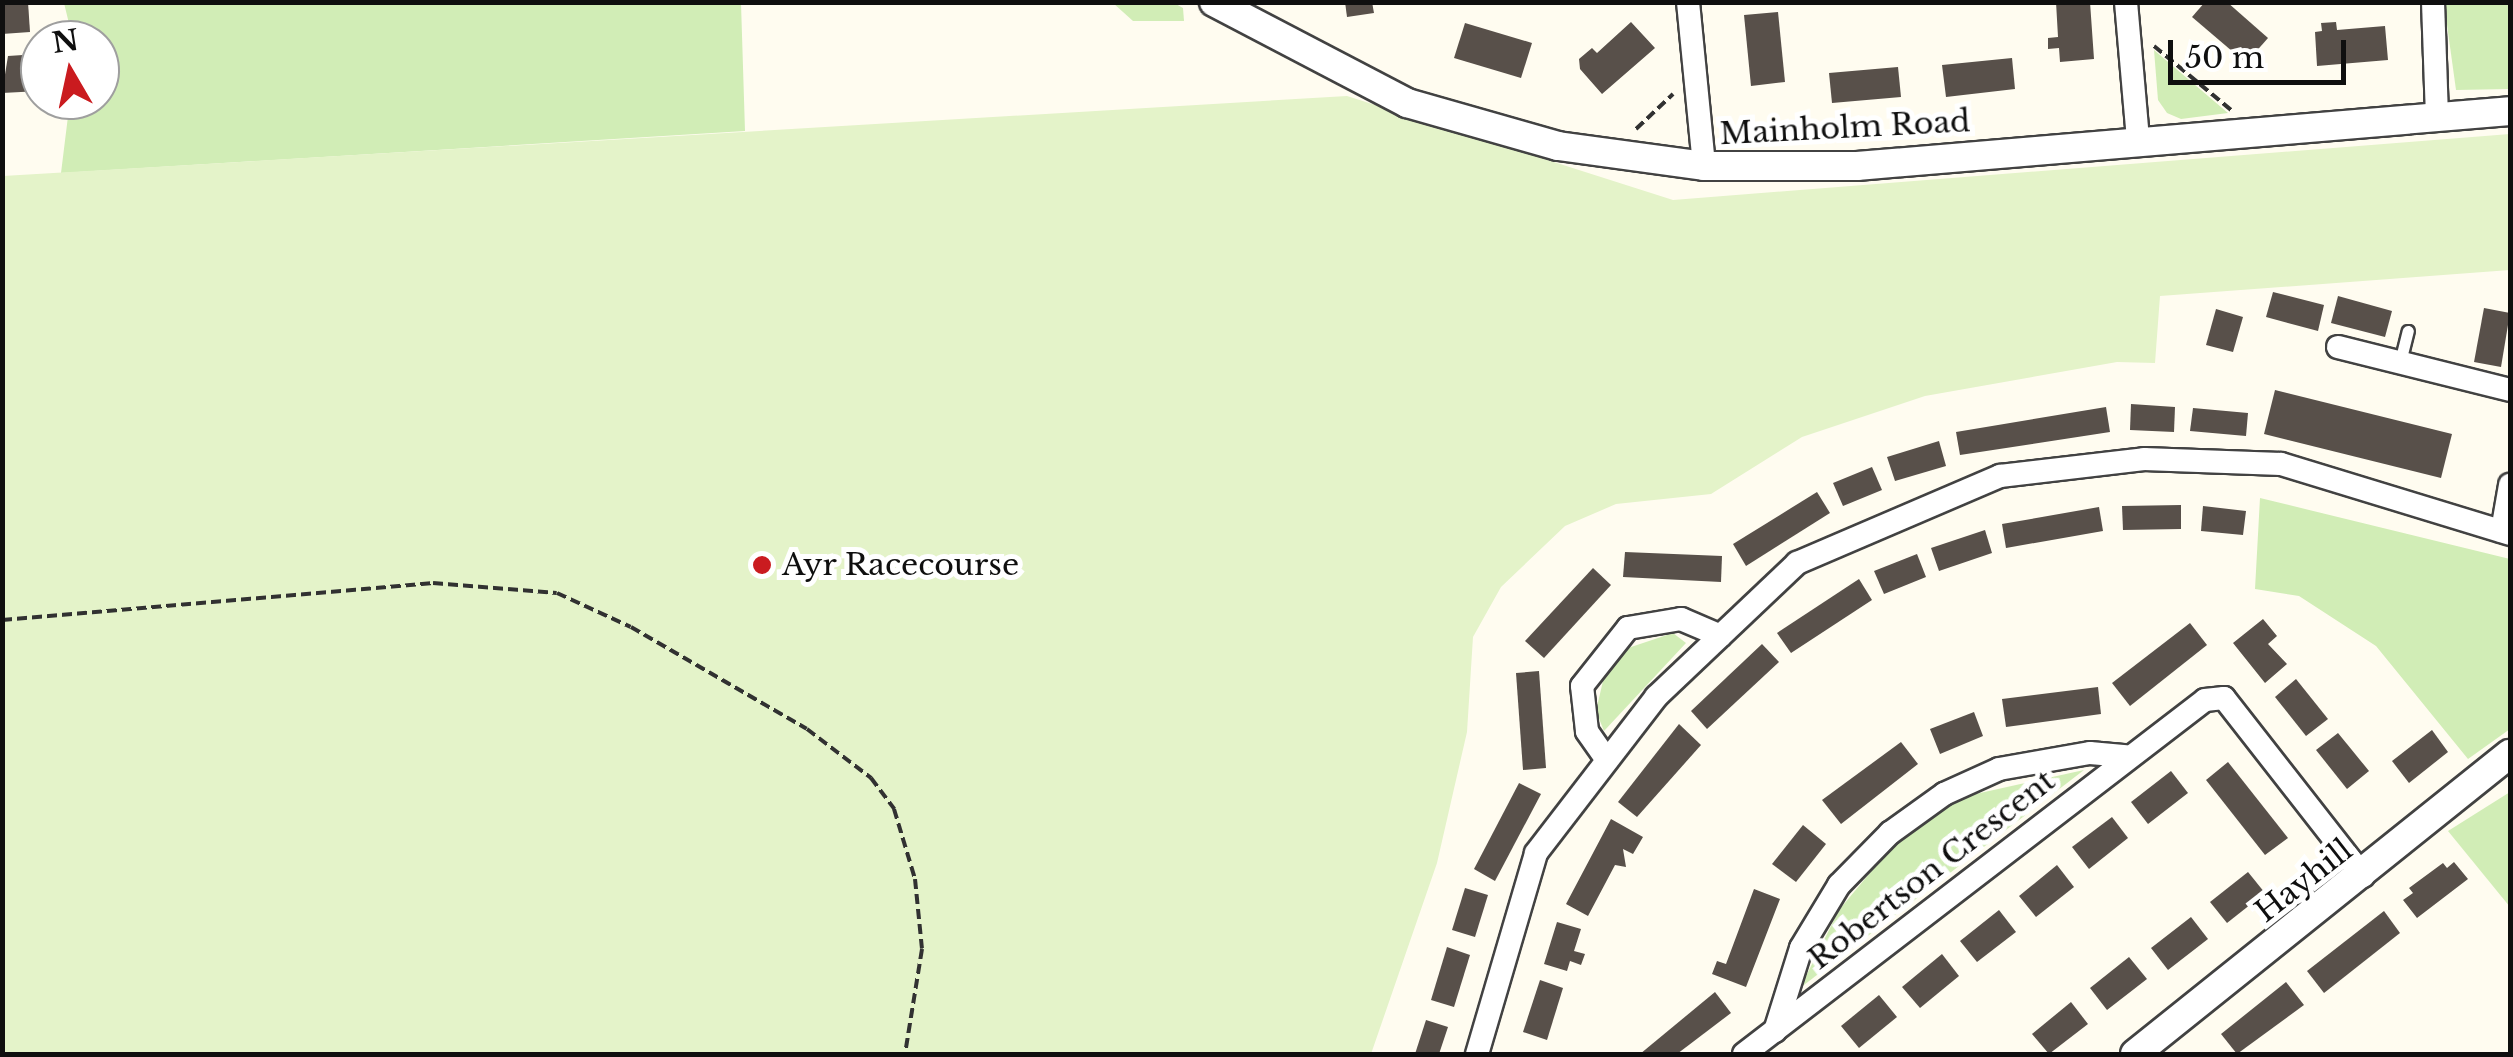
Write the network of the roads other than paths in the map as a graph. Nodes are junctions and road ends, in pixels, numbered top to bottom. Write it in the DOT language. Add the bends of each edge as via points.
graph roads {
  1 [pos="1688,2"];
  2 [pos="2126,2"];
  3 [pos="2433,2"];
  4 [pos="1228,6"];
  5 [pos="2510,111"];
  6 [pos="2437,117"];
  7 [pos="2138,140"];
  8 [pos="1704,166"];
  9 [pos="2408,331"];
  10 [pos="2338,348"];
  11 [pos="2400,362"];
  12 [pos="2510,387"];
  13 [pos="2510,485"];
  14 [pos="2506,533"];
  15 [pos="1721,636"];
  16 [pos="2510,754"];
  17 [pos="2126,756"];
  18 [pos="1608,760"];
  19 [pos="2364,876"];
  20 [pos="1775,1031"];
  21 [pos="1478,1054"];
  22 [pos="1744,1054"];
  23 [pos="2135,1054"];
  1 -- 8 [label="street"];
  2 -- 7 [label="street"];
  3 -- 6 [label="street"];
  4 -- 8 [label="street, Mainholm Road" via="1407,104 1558,146"];
  5 -- 6 [label="street, Mainholm Road"];
  6 -- 7 [label="street, Mainholm Road"];
  7 -- 8 [label="street, Mainholm Road" via="1857,166"];
  9 -- 11 [label="lane"];
  10 -- 11 [label="street"];
  11 -- 12 [label="street"];
  13 -- 14 [label="street"];
  14 -- 15 [label="street" via="2281,464 2144,459 2000,476 1796,563"];
  15 -- 18 [label="street" via="1656,697"];
  15 -- 18 [label="street" via="1681,620 1628,628 1582,686 1586,731"];
  16 -- 19 [label="street, Hayhill"];
  17 -- 19 [label="street, Robertson Crescent" via="2205,700 2224,698"];
  17 -- 20 [label="street, Robertson Crescent"];
  17 -- 20 [label="street, Robertson Crescent" via="2090,753 2000,769 1944,794 1890,833 1839,885 1801,948"];
  18 -- 21 [label="street" via="1536,853"];
  19 -- 23 [label="street, Hayhill"];
  20 -- 22 [label="street, Robertson Crescent"];
}
